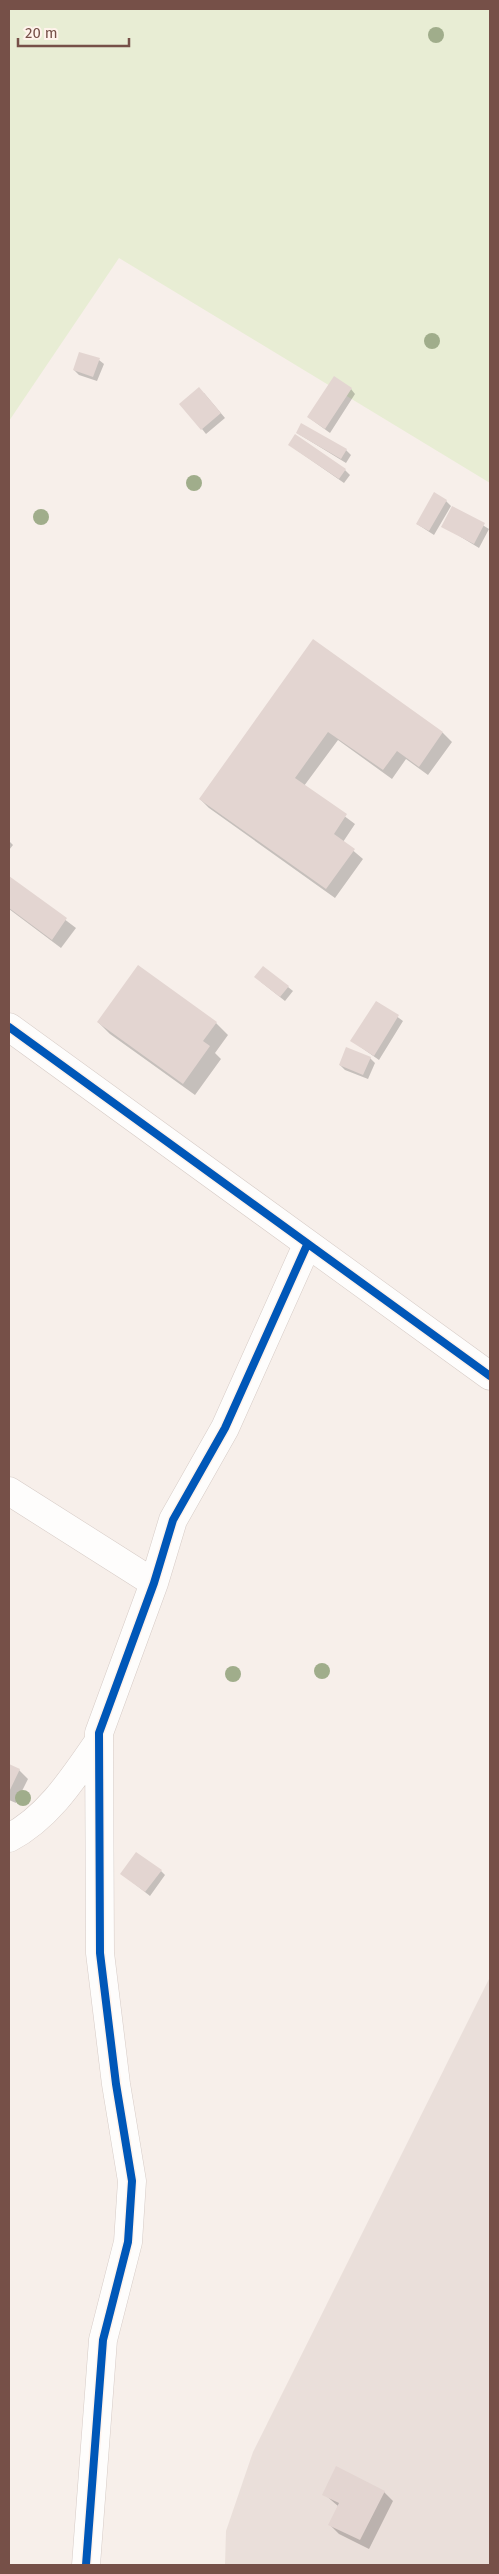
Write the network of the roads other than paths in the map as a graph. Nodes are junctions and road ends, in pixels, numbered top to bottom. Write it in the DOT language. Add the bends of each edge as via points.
graph roads {
  1 [pos="9,1027"];
  2 [pos="307,1245"];
  3 [pos="490,1376"];
  4 [pos="9,1491"];
  5 [pos="154,1583"];
  6 [pos="99,1741"];
  7 [pos="9,1838"];
  8 [pos="86,2565"];
  1 -- 2 [label="street"];
  2 -- 3 [label="street"];
  2 -- 5 [label="street" via="225,1428 174,1520"];
  4 -- 5 [label="street"];
  5 -- 6 [label="street" via="99,1733"];
  6 -- 7 [label="street" via="68,1786 27,1828"];
  6 -- 8 [label="street" via="100,1952 116,2084 132,2180 128,2242 103,2340"];
}
